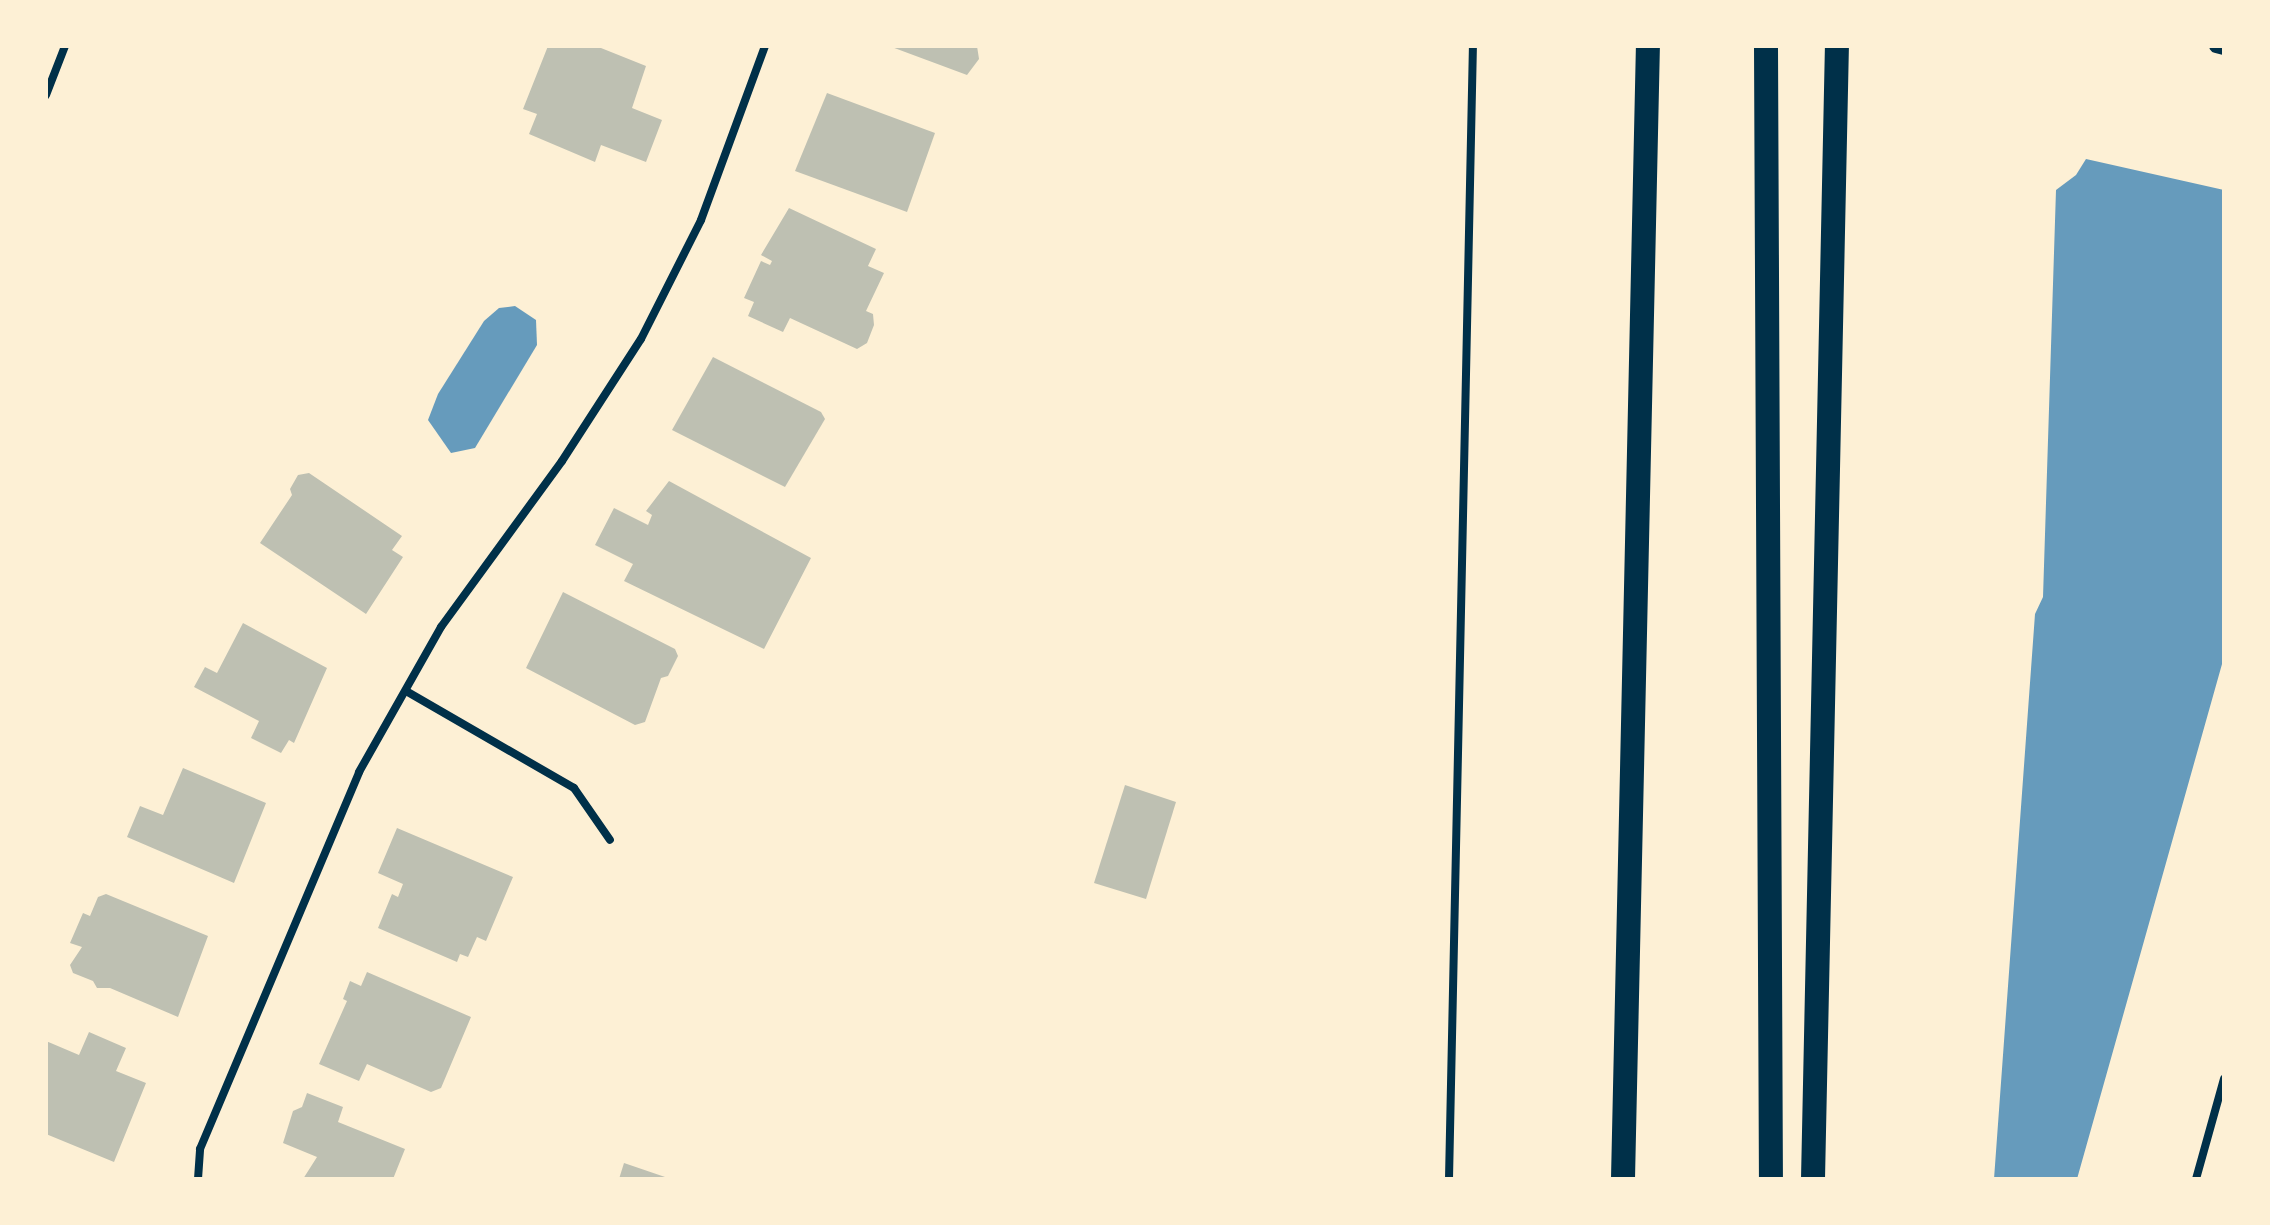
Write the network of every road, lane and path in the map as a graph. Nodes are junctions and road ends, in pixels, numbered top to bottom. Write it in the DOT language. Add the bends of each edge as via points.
graph roads {
  1 [pos="65,46"];
  2 [pos="765,46"];
  3 [pos="1473,46"];
  4 [pos="1648,46"];
  5 [pos="1766,46"];
  6 [pos="1837,46"];
  7 [pos="2216,46"];
  8 [pos="2224,48"];
  9 [pos="46,95"];
  10 [pos="406,691"];
  11 [pos="610,840"];
  12 [pos="2224,1079"];
  13 [pos="198,1179"];
  14 [pos="1449,1179"];
  15 [pos="1623,1179"];
  16 [pos="1771,1179"];
  17 [pos="1813,1179"];
  18 [pos="2196,1179"];
  1 -- 9 [label="street"];
  2 -- 10 [label="street" via="701,220 641,339 562,461 441,627"];
  3 -- 14 [label="street"];
  4 -- 15 [label="highway"];
  5 -- 16 [label="highway"];
  6 -- 17 [label="highway"];
  7 -- 8 [label="street"];
  10 -- 11 [label="street" via="574,788"];
  10 -- 13 [label="street" via="359,772 200,1149"];
  12 -- 18 [label="street"];
}
